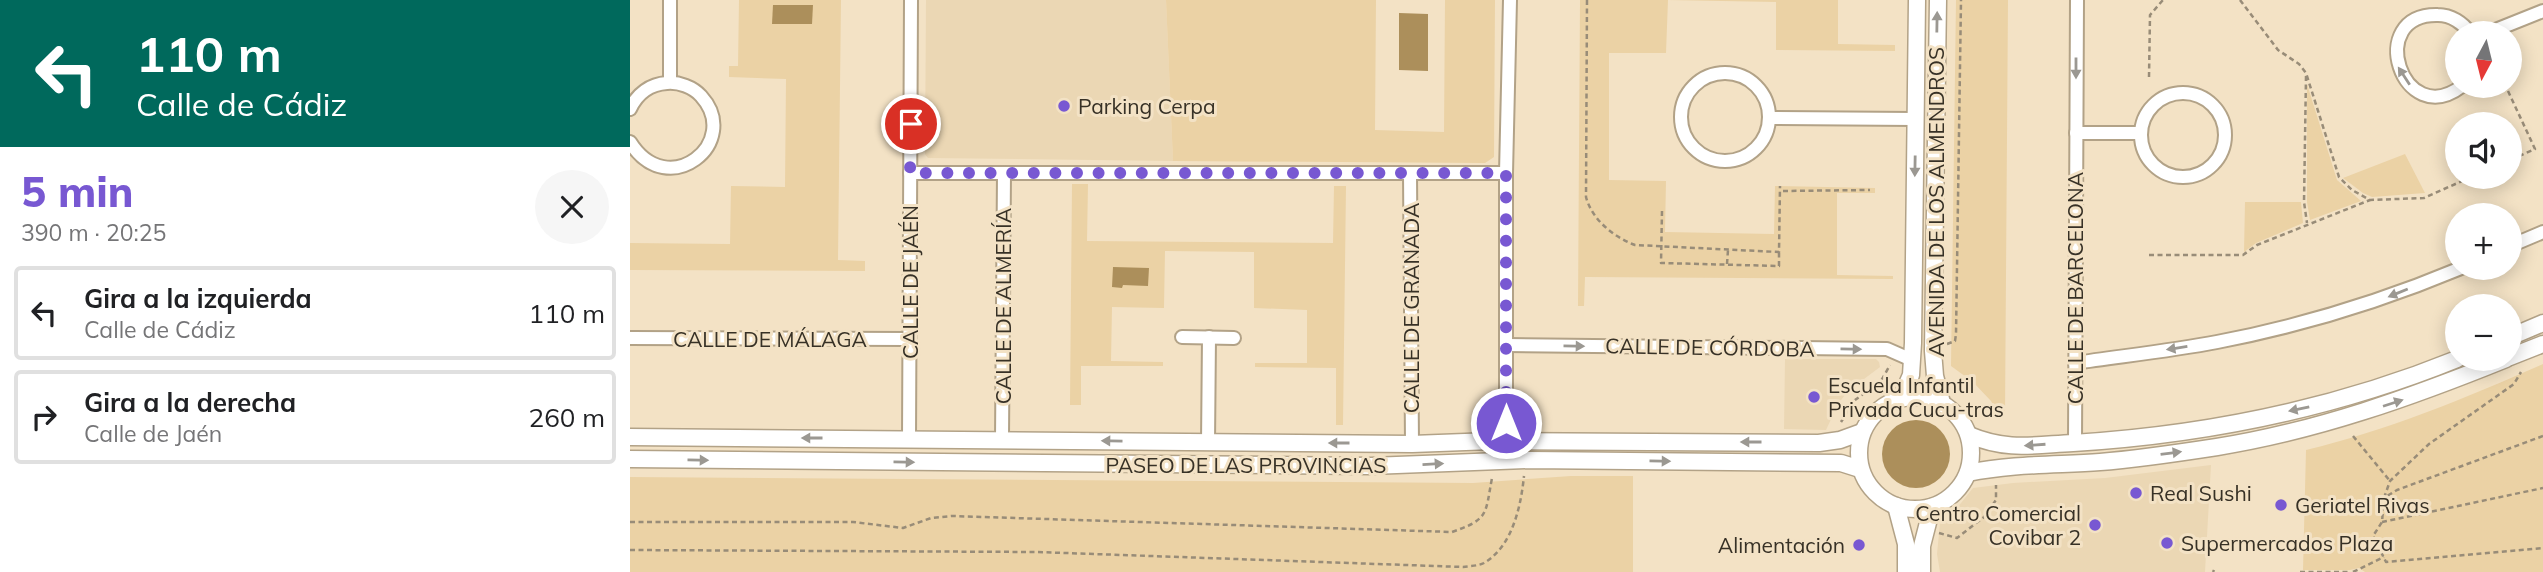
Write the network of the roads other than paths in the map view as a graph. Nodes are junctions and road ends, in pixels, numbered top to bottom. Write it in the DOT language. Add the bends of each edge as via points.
graph roads {
  1 [pos="670,0"];
  2 [pos="911,0"];
  3 [pos="1510,0"];
  4 [pos="1917,0"];
  5 [pos="1938,0"];
  6 [pos="2077,0"];
  7 [pos="2543,11"];
  8 [pos="2457,21"];
  9 [pos="2518,21"];
  10 [pos="670,82"];
  11 [pos="2445,94"];
  12 [pos="630,109"];
  13 [pos="1769,118"];
  14 [pos="1915,119"];
  15 [pos="2076,132"];
  16 [pos="2140,133"];
  17 [pos="630,142"];
  18 [pos="910,173"];
  19 [pos="1004,173"];
  20 [pos="1410,173"];
  21 [pos="1506,173"];
  22 [pos="2543,232"];
  23 [pos="2522,241"];
  24 [pos="2445,274"];
  25 [pos="2543,323"];
  26 [pos="2522,332"];
  27 [pos="1182,337"];
  28 [pos="1209,337"];
  29 [pos="630,338"];
  30 [pos="1234,338"];
  31 [pos="909,339"];
  32 [pos="2543,344"];
  33 [pos="1506,345"];
  34 [pos="2522,352"];
  35 [pos="1912,360"];
  36 [pos="2075,363"];
  37 [pos="2445,363"];
  38 [pos="2476,371"];
  39 [pos="1901,398"];
  40 [pos="1942,403"];
  41 [pos="1862,432"];
  42 [pos="1969,435"];
  43 [pos="630,437"];
  44 [pos="909,439"];
  45 [pos="1002,439"];
  46 [pos="1506,441"];
  47 [pos="1208,443"];
  48 [pos="2075,443"];
  49 [pos="1412,444"];
  50 [pos="630,459"];
  51 [pos="1860,469"];
  52 [pos="1968,473"];
  53 [pos="1896,506"];
  54 [pos="1932,507"];
  55 [pos="1906,572"];
  56 [pos="1922,572"];
  1 -- 10 [label="street"];
  2 -- 18 [label="street, CALLE DE JAÉN"];
  3 -- 21 [label="street"];
  4 -- 14 [label="street, AVENIDA DE LOS ALMENDROS"];
  40 -- 5 [label="street, AVENIDA DE LOS ALMENDROS, one-way" via="1933,351"];
  6 -- 15 [label="street, CALLE DE BARCELONA, one-way"];
  7 -- 9 [label="street"];
  11 -- 8 [label="street, one-way" via="2421,93 2410,86 2396,64 2396,50 2407,27 2418,19 2444,15"];
  10 -- 12 [label="street" via="643,91"];
  10 -- 17 [label="street" via="697,91 706,102 712,115 709,143 695,159 676,168 662,168 648,163"];
  13 -- 13 [label="street" via="1767,103 1755,85 1735,74 1721,73 1694,85 1685,97 1681,126 1696,151 1724,161 1752,152 1762,142"];
  13 -- 14 [label="street, AVENIDA DE LOS ALMENDROS"];
  14 -- 35 [label="street, AVENIDA DE LOS ALMENDROS, one-way"];
  15 -- 16 [label="street"];
  15 -- 36 [label="street, CALLE DE BARCELONA"];
  16 -- 16 [label="street" via="2151,107 2175,93 2189,93 2214,105 2226,130 2225,144 2215,162 2199,175 2185,178 2171,176 2148,160"];
  18 -- 19 [label="street"];
  18 -- 31 [label="street, CALLE DE JAÉN"];
  19 -- 20 [label="street"];
  19 -- 45 [label="street, CALLE DE ALMERÍA"];
  20 -- 21 [label="street"];
  20 -- 49 [label="street, CALLE DE GRANADA"];
  21 -- 33 [label="street"];
  22 -- 23 [label="street"];
  24 -- 36 [label="street, one-way" via="2318,319 2217,342"];
  25 -- 26 [label="street"];
  27 -- 28 [label="street"];
  28 -- 30 [label="street"];
  28 -- 47 [label="street, PASEO DE LAS PROVINCIAS"];
  29 -- 31 [label="street, CALLE DE MÁLAGA"];
  31 -- 44 [label="street, CALLE DE JAÉN"];
  32 -- 34 [label="street"];
  33 -- 35 [label="street, CALLE DE CÓRDOBA, one-way" via="1887,349"];
  33 -- 46 [label="street"];
  35 -- 39 [label="street, AVENIDA DE LOS ALMENDROS"];
  36 -- 48 [label="street, CALLE DE BARCELONA"];
  37 -- 48 [label="street, one-way" via="2381,387 2246,420"];
  52 -- 38 [label="street, one-way" via="2011,466 2104,462 2241,443 2351,416"];
  39 -- 40 [label="street" via="1923,397"];
  39 -- 41 [label="street" via="1886,404"];
  40 -- 42 [label="street"];
  41 -- 46 [label="street, PASEO DE LAS PROVINCIAS, one-way" via="1819,443"];
  41 -- 51 [label="street"];
  48 -- 42 [label="street, one-way" via="2011,447"];
  42 -- 52 [label="street"];
  44 -- 43 [label="street, PASEO DE LAS PROVINCIAS, one-way"];
  44 -- 45 [label="street, PASEO DE LAS PROVINCIAS"];
  47 -- 45 [label="street, PASEO DE LAS PROVINCIAS, one-way"];
  46 -- 49 [label="street, PASEO DE LAS PROVINCIAS"];
  49 -- 47 [label="street, PASEO DE LAS PROVINCIAS, one-way"];
  50 -- 51 [label="street, PASEO DE LAS PROVINCIAS, one-way" via="1371,466 1493,461 1841,463"];
  51 -- 53 [label="street" via="1870,488"];
  52 -- 54 [label="street" via="1958,490"];
  53 -- 54 [label="street"];
  53 -- 55 [label="street" via="1906,544"];
  54 -- 56 [label="street" via="1922,546"];
}
